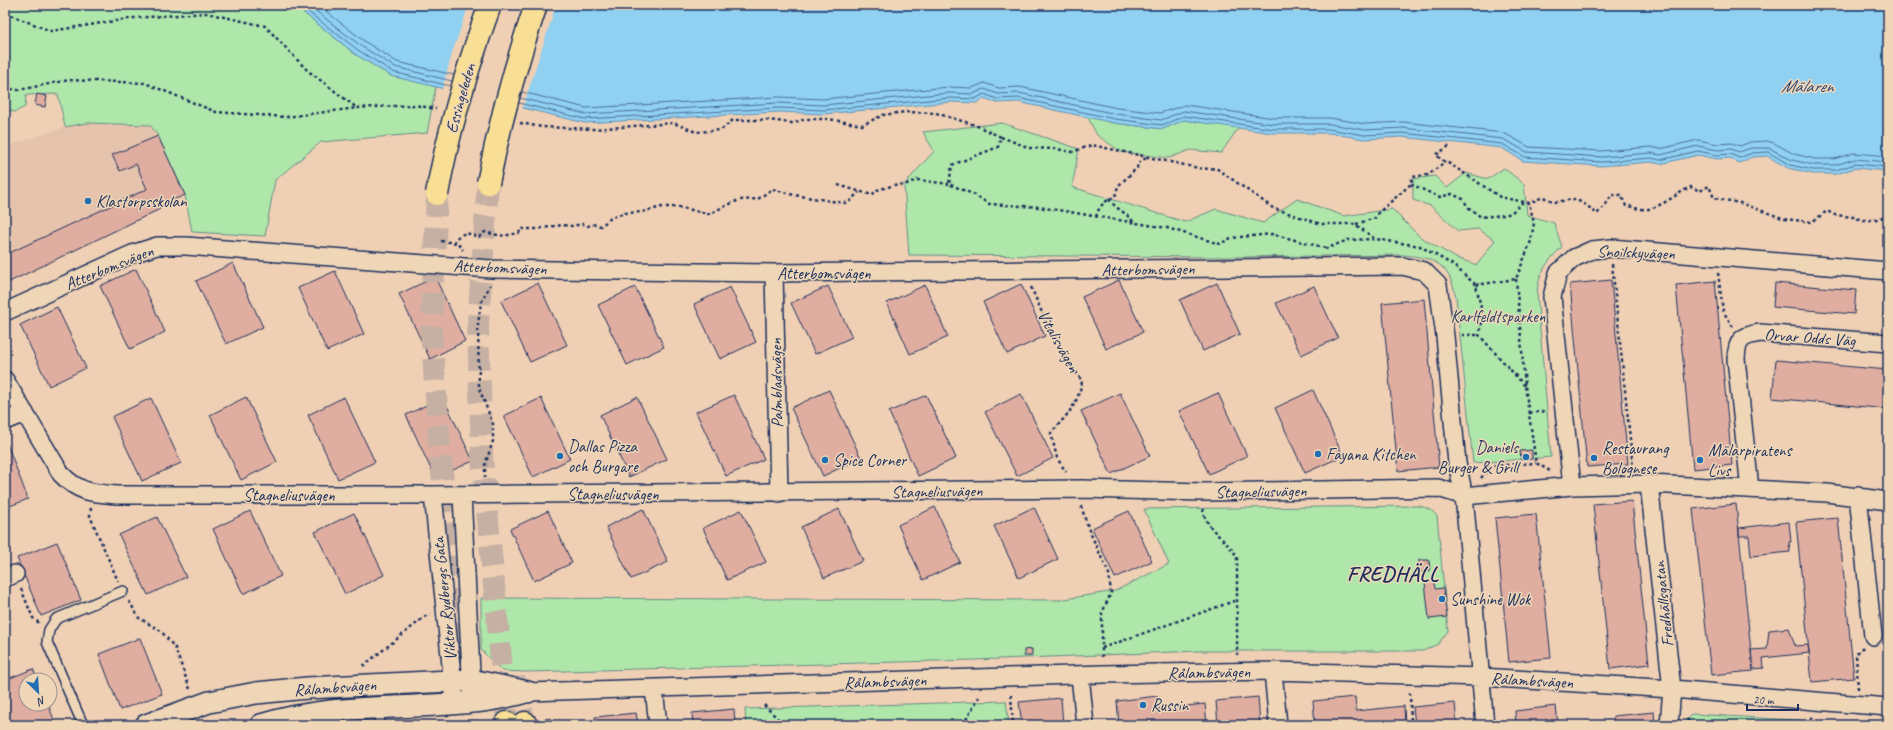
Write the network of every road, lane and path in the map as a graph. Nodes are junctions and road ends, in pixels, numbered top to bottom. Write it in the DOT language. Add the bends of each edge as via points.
graph roads {
  1 [pos="490,5"];
  2 [pos="536,5"];
  3 [pos="5,13"];
  4 [pos="5,88"];
  5 [pos="357,108"];
  6 [pos="437,109"];
  7 [pos="520,123"];
  8 [pos="1002,137"];
  9 [pos="1449,146"];
  10 [pos="1146,158"];
  11 [pos="1444,162"];
  12 [pos="488,182"];
  13 [pos="949,184"];
  14 [pos="1412,184"];
  15 [pos="838,185"];
  16 [pos="859,192"];
  17 [pos="437,194"];
  18 [pos="1109,199"];
  19 [pos="1524,201"];
  20 [pos="1529,203"];
  21 [pos="1096,217"];
  22 [pos="1888,219"];
  23 [pos="1134,223"];
  24 [pos="1355,224"];
  25 [pos="1375,238"];
  26 [pos="441,241"];
  27 [pos="1343,242"];
  28 [pos="454,243"];
  29 [pos="1611,248"];
  30 [pos="465,252"];
  31 [pos="1718,267"];
  32 [pos="491,269"];
  33 [pos="1888,271"];
  34 [pos="774,273"];
  35 [pos="1516,279"];
  36 [pos="1031,286"];
  37 [pos="1723,311"];
  38 [pos="5,312"];
  39 [pos="1462,335"];
  40 [pos="1479,335"];
  41 [pos="1888,343"];
  42 [pos="5,380"];
  43 [pos="1525,386"];
  44 [pos="1549,410"];
  45 [pos="25,413"];
  46 [pos="1530,413"];
  47 [pos="5,421"];
  48 [pos="1057,458"];
  49 [pos="1536,462"];
  50 [pos="485,465"];
  51 [pos="1642,484"];
  52 [pos="1572,486"];
  53 [pos="1750,489"];
  54 [pos="779,493"];
  55 [pos="462,495"];
  56 [pos="433,496"];
  57 [pos="1464,496"];
  58 [pos="1858,496"];
  59 [pos="1888,501"];
  60 [pos="1203,511"];
  61 [pos="1089,530"];
  62 [pos="464,542"];
  63 [pos="439,544"];
  64 [pos="123,591"];
  65 [pos="26,599"];
  66 [pos="1237,600"];
  67 [pos="446,615"];
  68 [pos="34,618"];
  69 [pos="1873,636"];
  70 [pos="1102,648"];
  71 [pos="1856,654"];
  72 [pos="1237,655"];
  73 [pos="1102,657"];
  74 [pos="358,671"];
  75 [pos="1274,671"];
  76 [pos="1080,675"];
  77 [pos="1481,677"];
  78 [pos="1858,678"];
  79 [pos="462,680"];
  80 [pos="654,689"];
  81 [pos="1672,689"];
  82 [pos="528,692"];
  83 [pos="1410,693"];
  84 [pos="1011,695"];
  85 [pos="979,696"];
  86 [pos="463,703"];
  87 [pos="764,704"];
  88 [pos="1888,707"];
  89 [pos="379,716"];
  90 [pos="83,725"];
  91 [pos="146,725"];
  92 [pos="261,725"];
  93 [pos="658,725"];
  94 [pos="784,725"];
  95 [pos="963,725"];
  96 [pos="1014,725"];
  97 [pos="1085,725"];
  98 [pos="1278,725"];
  99 [pos="1411,725"];
  100 [pos="1485,725"];
  101 [pos="1669,725"];
  1 -- 17 [label="highway, Essingeleden, bridge" via="451,125"];
  2 -- 12 [label="highway, bridge" via="517,60"];
  3 -- 5 [label="path" via="51,31 134,18 206,13 265,26 307,70"];
  4 -- 5 [label="path" via="18,90 70,80 145,83 216,112 286,117"];
  5 -- 6 [label="path" via="415,105"];
  7 -- 8 [label="path" via="594,129 674,123 696,132 721,130 733,120 792,123 806,119 862,125 883,115 905,112 936,113 975,125"];
  8 -- 10 [label="path" via="1030,148 1072,152 1092,145"];
  8 -- 13 [label="path" via="998,147 952,165"];
  9 -- 11 [label="path" via="1436,155"];
  10 -- 18 [label="path" via="1138,163 1137,168 1118,186 1115,197"];
  10 -- 24 [label="path" via="1203,169 1216,168 1273,208 1321,224"];
  11 -- 14 [label="path" via="1428,175 1412,177"];
  11 -- 19 [label="path" via="1500,197"];
  13 -- 16 [label="path" via="917,180 877,190 872,195"];
  13 -- 21 [label="path" via="989,204 1039,207"];
  14 -- 19 [label="path" via="1439,197 1452,194 1463,199 1468,207 1481,217 1512,213"];
  14 -- 24 [label="path" via="1375,218"];
  15 -- 16 [label="path"];
  16 -- 28 [label="path" via="844,203 772,189 758,198 739,200 708,214 662,207 612,217 601,226 582,224 521,229 519,233 507,237 485,232 479,237 469,233 462,234"];
  18 -- 21 [label="path" via="1099,207"];
  18 -- 23 [label="path" via="1114,207 1131,218"];
  19 -- 20 [label="path"];
  20 -- 22 [label="path" via="1543,197 1555,202 1574,199 1597,214 1612,195 1620,195 1626,206 1643,210 1654,207 1691,187 1700,190 1709,186 1714,198 1740,203 1785,219 1812,222 1827,211 1862,220 1882,217"];
  20 -- 35 [label="path" via="1534,223 1531,241"];
  21 -- 23 [label="path"];
  23 -- 27 [label="path" via="1167,228 1220,244 1230,238 1272,234 1326,248"];
  24 -- 25 [label="path"];
  26 -- 28 [label="path"];
  28 -- 30 [label="path"];
  29 -- 33 [label="street, Snoilskyvägen"];
  29 -- 51 [label="path"];
  29 -- 52 [label="street, Snoilskyvägen" via="1592,250 1574,258 1558,273 1552,297"];
  31 -- 37 [label="path"];
  32 -- 34 [label="street, Atterbomsvägen"];
  32 -- 38 [label="street, Atterbomsvägen" via="157,246 132,254"];
  32 -- 50 [label="path" via="490,285 481,303 478,324 479,388 493,424 493,441"];
  34 -- 54 [label="street, Palmbladsvägen"];
  34 -- 57 [label="street, Atterbomsvägen" via="1402,266 1424,271 1438,285 1457,463"];
  35 -- 40 [label="path" via="1476,285 1483,316"];
  35 -- 43 [label="path"];
  36 -- 48 [label="path, Vitalisvägen" via="1052,336 1082,381 1080,396 1051,433"];
  39 -- 40 [label="path"];
  40 -- 43 [label="path"];
  41 -- 53 [label="street, Orvar Odds Väg" via="1760,333 1741,339 1736,359"];
  42 -- 45 [label="street"];
  43 -- 46 [label="path"];
  44 -- 46 [label="path"];
  45 -- 47 [label="street"];
  45 -- 56 [label="street, Stagneliusvägen" via="61,474 80,490 93,493"];
  46 -- 49 [label="path"];
  49 -- 52 [label="path"];
  49 -- 57 [label="path" via="1491,466"];
  51 -- 52 [label="street, Stagneliusvägen"];
  51 -- 53 [label="street, Stagneliusvägen"];
  51 -- 81 [label="street, Fredhällsgatan"];
  52 -- 57 [label="street, Stagneliusvägen"];
  53 -- 58 [label="street, Stagneliusvägen"];
  54 -- 55 [label="street, Stagneliusvägen"];
  54 -- 57 [label="street, Stagneliusvägen" via="1081,489 1204,492 1438,488"];
  55 -- 56 [label="street, Stagneliusvägen"];
  55 -- 62 [label="street, Viktor Rydbergs Gata"];
  56 -- 63 [label="street, Viktor Rydbergs Gata"];
  57 -- 77 [label="street, Atterbomsvägen"];
  58 -- 59 [label="street, Stagneliusvägen"];
  58 -- 69 [label="street"];
  60 -- 66 [label="path" via="1212,530 1232,548 1237,557"];
  61 -- 70 [label="path" via="1110,574 1111,593 1102,613"];
  62 -- 63 [label="street" via="458,536 451,535"];
  62 -- 79 [label="street, Viktor Rydbergs Gata"];
  63 -- 67 [label="street, Viktor Rydbergs Gata"];
  64 -- 90 [label="lane" via="56,619 49,630 47,642"];
  65 -- 68 [label="path"];
  66 -- 70 [label="path"];
  66 -- 72 [label="path"];
  67 -- 74 [label="path" via="427,615"];
  67 -- 79 [label="street, Viktor Rydbergs Gata"];
  70 -- 73 [label="path"];
  71 -- 78 [label="path"];
  75 -- 76 [label="street, Rålambsvägen"];
  75 -- 77 [label="street, Rålambsvägen"];
  75 -- 98 [label="street"];
  76 -- 80 [label="street, Rålambsvägen"];
  76 -- 97 [label="street"];
  77 -- 81 [label="street, Rålambsvägen"];
  77 -- 100 [label="street, Atterbomsvägen"];
  79 -- 82 [label="street, Rålambsvägen"];
  79 -- 86 [label="street, Viktor Rydbergs Gata"];
  79 -- 91 [label="street, Rålambsvägen" via="338,685 256,693 209,702"];
  80 -- 82 [label="street, Rålambsvägen"];
  80 -- 93 [label="street"];
  81 -- 88 [label="street, Rålambsvägen"];
  81 -- 101 [label="street, Fredhällsgatan"];
  82 -- 86 [label="street, Rålambsvägen"];
  83 -- 99 [label="path"];
  84 -- 96 [label="path"];
  85 -- 95 [label="path"];
  86 -- 89 [label="street, Rålambsvägen"];
  87 -- 94 [label="path"];
  89 -- 92 [label="street, Rålambsvägen" via="304,715"];
}
